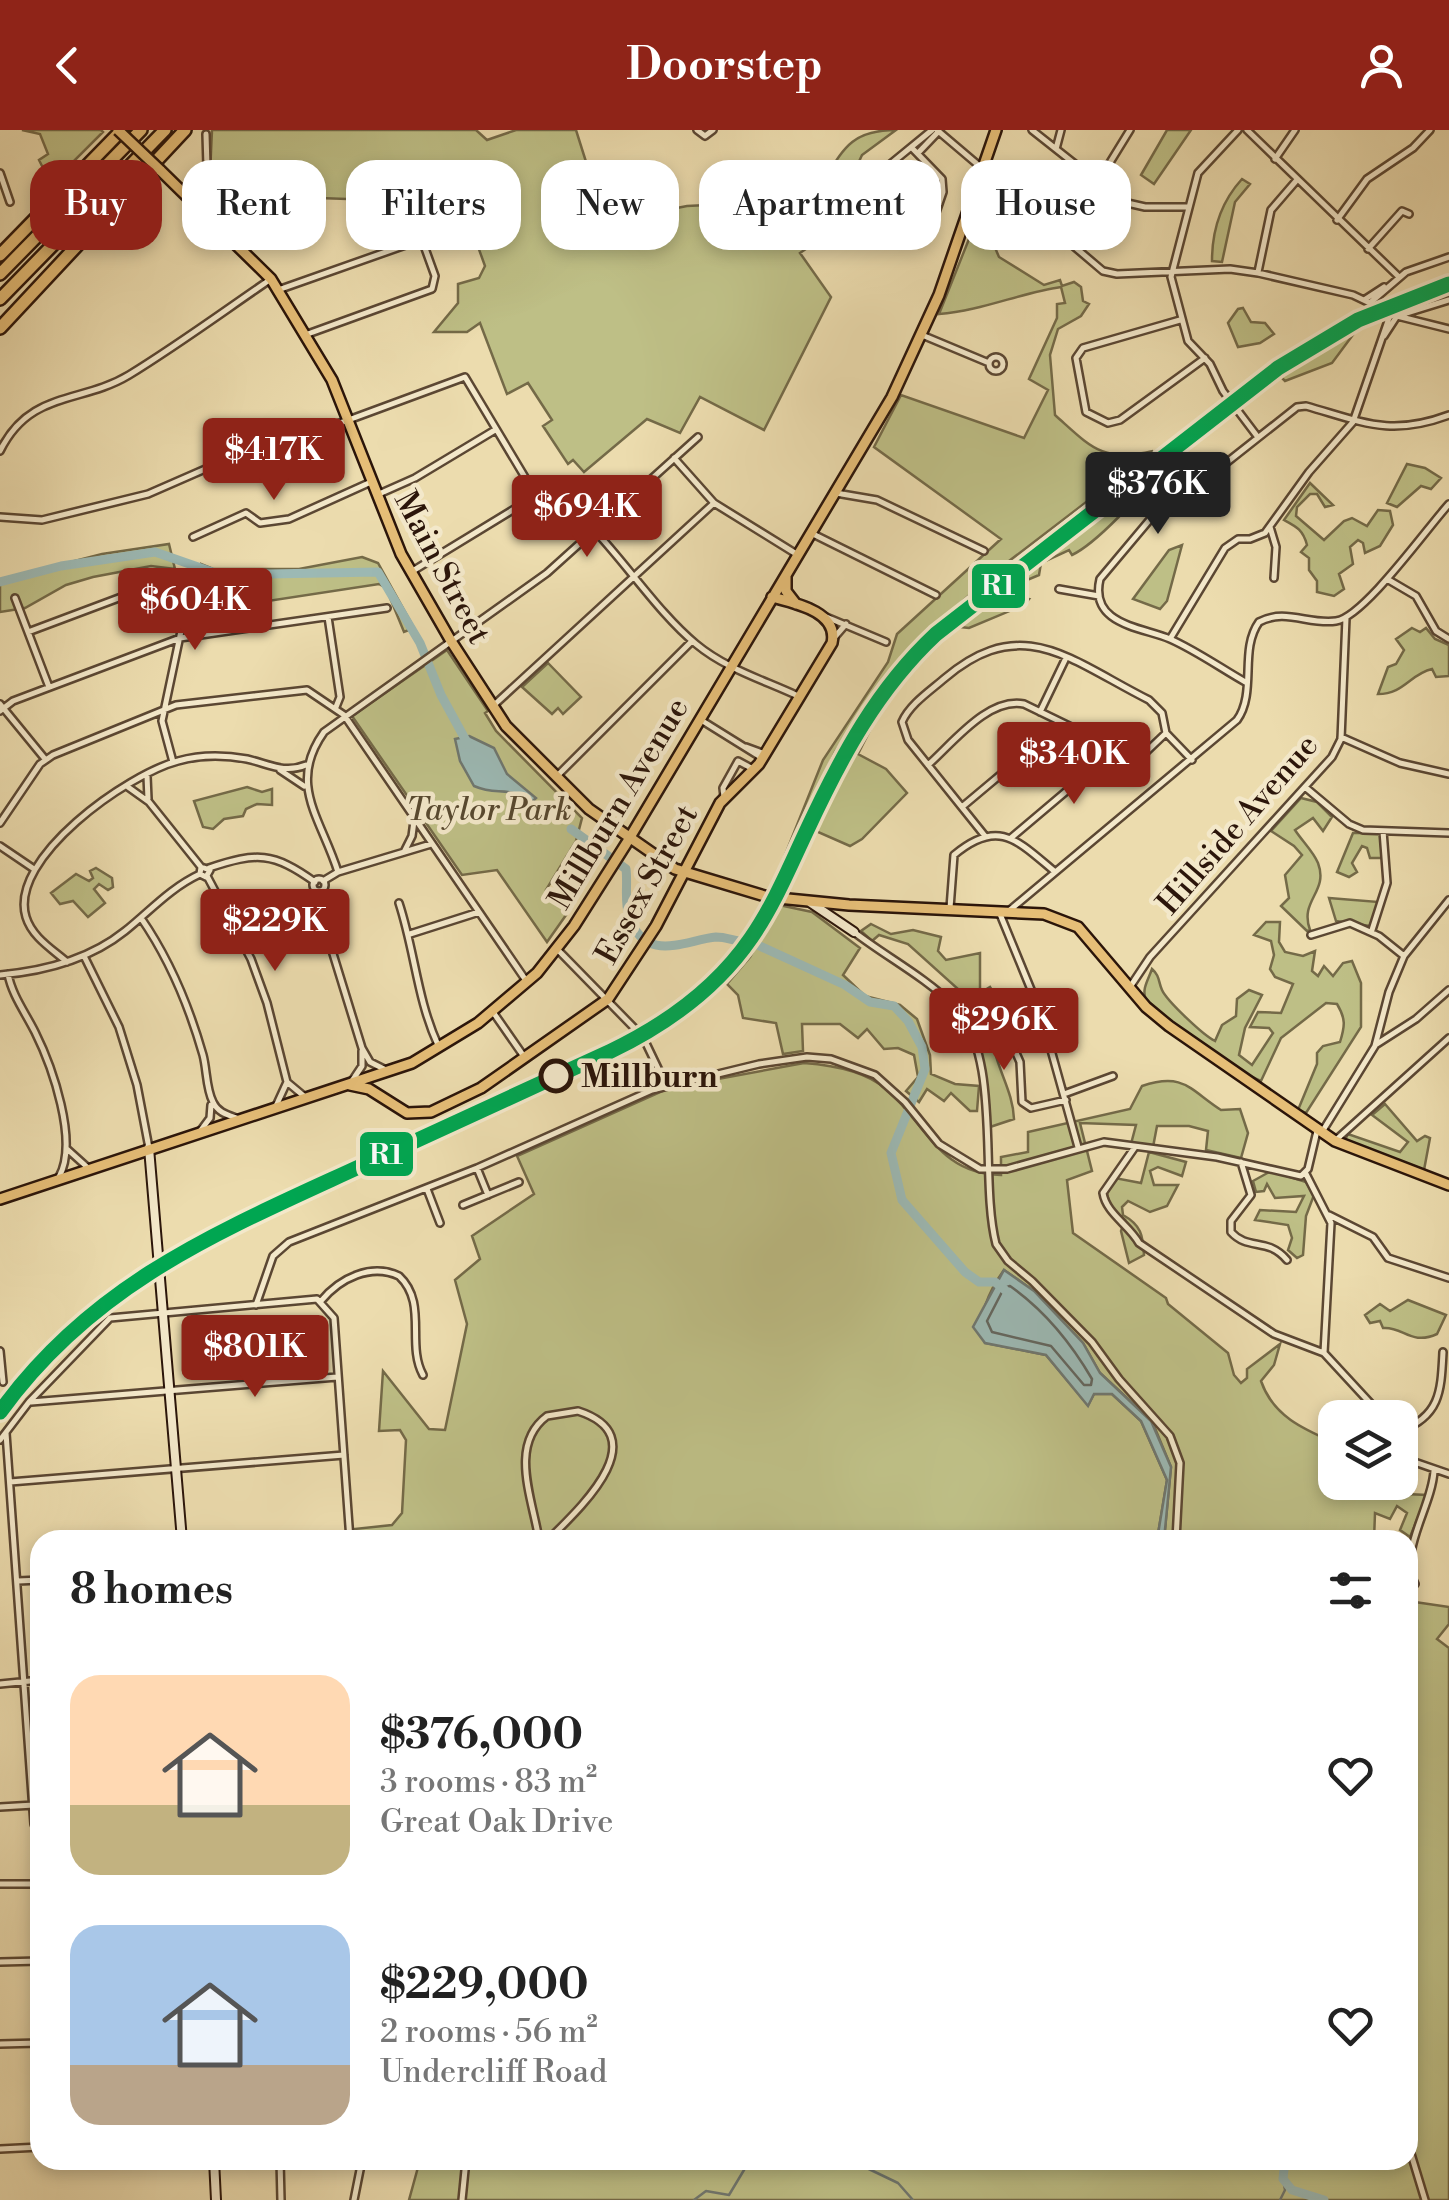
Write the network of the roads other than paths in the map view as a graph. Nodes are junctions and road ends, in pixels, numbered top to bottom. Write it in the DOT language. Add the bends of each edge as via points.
graph roads {
  1 [pos="120,130"];
  2 [pos="141,130"];
  3 [pos="165,130"];
  4 [pos="186,130"];
  5 [pos="698,130"];
  6 [pos="713,130"];
  7 [pos="936,130"];
  8 [pos="996,130"];
  9 [pos="1032,130"];
  10 [pos="1061,130"];
  11 [pos="1130,130"];
  12 [pos="1238,130"];
  13 [pos="1247,130"];
  14 [pos="1295,130"];
  15 [pos="1430,130"];
  16 [pos="206,134"];
  17 [pos="1056,149"];
  18 [pos="916,151"];
  19 [pos="1275,159"];
  20 [pos="207,160"];
  21 [pos="899,160"];
  22 [pos="924,160"];
  23 [pos="971,160"];
  24 [pos="987,160"];
  25 [pos="1070,160"];
  26 [pos="1112,160"];
  27 [pos="0,174"];
  28 [pos="1296,181"];
  29 [pos="182,192"];
  30 [pos="10,202"];
  31 [pos="1131,204"];
  32 [pos="1188,207"];
  33 [pos="1409,214"];
  34 [pos="1336,220"];
  35 [pos="961,232"];
  36 [pos="1368,249"];
  37 [pos="242,250"];
  38 [pos="393,250"];
  39 [pos="426,250"];
  40 [pos="1078,250"];
  41 [pos="0,255"];
  42 [pos="1449,257"];
  43 [pos="1174,271"];
  44 [pos="0,274"];
  45 [pos="1258,274"];
  46 [pos="1399,277"];
  47 [pos="271,278"];
  48 [pos="278,290"];
  49 [pos="0,300"];
  50 [pos="1449,300"];
  51 [pos="1367,301"];
  52 [pos="1436,305"];
  53 [pos="1394,314"];
  54 [pos="1180,320"];
  55 [pos="1434,323"];
  56 [pos="0,328"];
  57 [pos="1449,329"];
  58 [pos="306,335"];
  59 [pos="922,335"];
  60 [pos="1205,358"];
  61 [pos="989,364"];
  62 [pos="1449,415"];
  63 [pos="348,420"];
  64 [pos="1353,422"];
  65 [pos="495,430"];
  66 [pos="1257,436"];
  67 [pos="698,437"];
  68 [pos="0,450"];
  69 [pos="674,458"];
  70 [pos="524,474"];
  71 [pos="371,482"];
  72 [pos="544,488"];
  73 [pos="836,493"];
  74 [pos="535,494"];
  75 [pos="377,495"];
  76 [pos="714,503"];
  77 [pos="1449,504"];
  78 [pos="0,518"];
  79 [pos="1270,527"];
  80 [pos="592,532"];
  81 [pos="811,533"];
  82 [pos="193,537"];
  83 [pos="984,551"];
  84 [pos="798,555"];
  85 [pos="411,572"];
  86 [pos="786,574"];
  87 [pos="634,575"];
  88 [pos="1274,578"];
  89 [pos="1387,579"];
  90 [pos="1059,589"];
  91 [pos="936,595"];
  92 [pos="772,596"];
  93 [pos="1099,596"];
  94 [pos="14,598"];
  95 [pos="796,604"];
  96 [pos="387,608"];
  97 [pos="821,615"];
  98 [pos="328,617"];
  99 [pos="1346,618"];
  100 [pos="846,624"];
  101 [pos="28,632"];
  102 [pos="180,638"];
  103 [pos="1449,638"];
  104 [pos="1170,639"];
  105 [pos="834,640"];
  106 [pos="451,641"];
  107 [pos="692,641"];
  108 [pos="886,642"];
  109 [pos="1066,659"];
  110 [pos="730,666"];
  111 [pos="1247,683"];
  112 [pos="49,686"];
  113 [pos="800,696"];
  114 [pos="493,706"];
  115 [pos="1,707"];
  116 [pos="336,707"];
  117 [pos="164,711"];
  118 [pos="1040,712"];
  119 [pos="344,715"];
  120 [pos="699,718"];
  121 [pos="1062,724"];
  122 [pos="1166,733"];
  123 [pos="1341,737"];
  124 [pos="1115,750"];
  125 [pos="764,756"];
  126 [pos="45,759"];
  127 [pos="1192,760"];
  128 [pos="173,762"];
  129 [pos="306,765"];
  130 [pos="928,765"];
  131 [pos="277,769"];
  132 [pos="754,770"];
  133 [pos="1449,774"];
  134 [pos="146,776"];
  135 [pos="556,777"];
  136 [pos="128,787"];
  137 [pos="306,787"];
  138 [pos="1304,787"];
  139 [pos="724,797"];
  140 [pos="150,802"];
  141 [pos="962,807"];
  142 [pos="414,818"];
  143 [pos="0,824"];
  144 [pos="1383,831"];
  145 [pos="1449,833"];
  146 [pos="985,836"];
  147 [pos="1011,838"];
  148 [pos="629,839"];
  149 [pos="432,844"];
  150 [pos="0,846"];
  151 [pos="403,853"];
  152 [pos="34,869"];
  153 [pos="204,872"];
  154 [pos="338,872"];
  155 [pos="1055,872"];
  156 [pos="683,873"];
  157 [pos="323,881"];
  158 [pos="315,882"];
  159 [pos="320,891"];
  160 [pos="1449,900"];
  161 [pos="811,902"];
  162 [pos="398,903"];
  163 [pos="832,904"];
  164 [pos="950,908"];
  165 [pos="1004,911"];
  166 [pos="479,912"];
  167 [pos="141,918"];
  168 [pos="831,918"];
  169 [pos="854,932"];
  170 [pos="1372,932"];
  171 [pos="409,934"];
  172 [pos="1311,935"];
  173 [pos="557,949"];
  174 [pos="84,956"];
  175 [pos="1404,956"];
  176 [pos="67,962"];
  177 [pos="0,974"];
  178 [pos="8,974"];
  179 [pos="527,982"];
  180 [pos="1130,987"];
  181 [pos="1449,990"];
  182 [pos="608,1000"];
  183 [pos="493,1012"];
  184 [pos="1041,1014"];
  185 [pos="1449,1038"];
  186 [pos="1375,1046"];
  187 [pos="362,1048"];
  188 [pos="440,1048"];
  189 [pos="525,1058"];
  190 [pos="412,1062"];
  191 [pos="386,1070"];
  192 [pos="1113,1076"];
  193 [pos="287,1082"];
  194 [pos="347,1083"];
  195 [pos="666,1085"];
  196 [pos="379,1095"];
  197 [pos="211,1097"];
  198 [pos="1065,1097"];
  199 [pos="305,1098"];
  200 [pos="276,1106"];
  201 [pos="239,1119"];
  202 [pos="198,1132"];
  203 [pos="1325,1134"];
  204 [pos="1078,1146"];
  205 [pos="1135,1147"];
  206 [pos="149,1148"];
  207 [pos="67,1149"];
  208 [pos="1312,1152"];
  209 [pos="1241,1162"];
  210 [pos="87,1168"];
  211 [pos="477,1168"];
  212 [pos="988,1170"];
  213 [pos="1306,1174"];
  214 [pos="59,1177"];
  215 [pos="519,1182"];
  216 [pos="1449,1185"];
  217 [pos="427,1188"];
  218 [pos="488,1195"];
  219 [pos="1,1197"];
  220 [pos="463,1205"];
  221 [pos="1330,1215"];
  222 [pos="440,1223"];
  223 [pos="1287,1260"];
  224 [pos="1449,1278"];
  225 [pos="321,1301"];
  226 [pos="256,1305"];
  227 [pos="164,1312"];
  228 [pos="0,1351"];
  229 [pos="1443,1352"];
  230 [pos="1324,1353"];
  231 [pos="423,1374"];
  232 [pos="337,1377"];
  233 [pos="2,1382"];
  234 [pos="170,1390"];
  235 [pos="1367,1400"];
  236 [pos="29,1402"];
  237 [pos="1418,1421"];
  238 [pos="6,1432"];
  239 [pos="0,1440"];
  240 [pos="344,1455"];
  241 [pos="1418,1465"];
  242 [pos="176,1468"];
  243 [pos="1434,1471"];
  244 [pos="1449,1474"];
  245 [pos="10,1482"];
  246 [pos="181,1530"];
  247 [pos="349,1530"];
  248 [pos="537,1530"];
  249 [pos="557,1530"];
  250 [pos="1177,1530"];
  251 [pos="1418,1532"];
  252 [pos="30,1581"];
  253 [pos="18,1582"];
  254 [pos="26,1681"];
  255 [pos="30,1681"];
  256 [pos="0,1684"];
  257 [pos="30,1713"];
  258 [pos="30,1806"];
  259 [pos="0,1807"];
  260 [pos="0,1884"];
  261 [pos="30,1884"];
  262 [pos="30,1961"];
  263 [pos="0,1962"];
  264 [pos="30,2043"];
  265 [pos="0,2044"];
  266 [pos="30,2148"];
  267 [pos="0,2149"];
  268 [pos="214,2170"];
  269 [pos="280,2170"];
  270 [pos="360,2170"];
  271 [pos="465,2170"];
  272 [pos="1416,2170"];
  273 [pos="216,2200"];
  274 [pos="281,2200"];
  275 [pos="354,2200"];
  276 [pos="462,2200"];
  277 [pos="1425,2200"];
  1 -- 29 [label="main road, Main Street, bridge"];
  1 -- 41 [label="highway"];
  2 -- 44 [label="highway"];
  3 -- 49 [label="highway"];
  4 -- 56 [label="highway"];
  5 -- 6 [label="street" via="705,136"];
  7 -- 18 [label="street"];
  7 -- 23 [label="street"];
  8 -- 24 [label="main road, Millburn Avenue"];
  9 -- 17 [label="street"];
  10 -- 17 [label="street"];
  11 -- 26 [label="street"];
  12 -- 32 [label="street" via="1205,160"];
  13 -- 19 [label="street"];
  14 -- 19 [label="street"];
  15 -- 34 [label="street" via="1367,179"];
  16 -- 20 [label="street"];
  17 -- 25 [label="street"];
  18 -- 21 [label="street"];
  18 -- 22 [label="street"];
  19 -- 28 [label="street"];
  27 -- 30 [label="street"];
  28 -- 34 [label="street"];
  28 -- 45 [label="street" via="1271,210"];
  31 -- 32 [label="street"];
  32 -- 43 [label="street"];
  33 -- 36 [label="street" via="1402,211"];
  34 -- 36 [label="street"];
  35 -- 59 [label="main road, Millburn Avenue"];
  36 -- 46 [label="street"];
  37 -- 47 [label="main road, Main Street"];
  38 -- 48 [label="street"];
  39 -- 58 [label="street" via="435,276 429,291"];
  40 -- 43 [label="street" via="1103,271"];
  42 -- 46 [label="street"];
  43 -- 45 [label="street"];
  43 -- 54 [label="street"];
  45 -- 51 [label="street"];
  46 -- 51 [label="street"];
  47 -- 48 [label="main road, Main Street"];
  47 -- 68 [label="street" via="120,380 36,409"];
  48 -- 58 [label="main road, Main Street"];
  50 -- 52 [label="street"];
  51 -- 53 [label="street"];
  52 -- 53 [label="street"];
  52 -- 55 [label="street"];
  53 -- 55 [label="street"];
  53 -- 64 [label="street"];
  54 -- 60 [label="street"];
  54 -- 60 [label="street" via="1084,348 1076,358 1086,412 1108,423 1120,420"];
  55 -- 57 [label="street"];
  58 -- 63 [label="main road, Main Street"];
  59 -- 61 [label="street"];
  59 -- 73 [label="main road, Millburn Avenue"];
  60 -- 66 [label="street"];
  62 -- 64 [label="street" via="1392,428"];
  63 -- 65 [label="street" via="465,377"];
  63 -- 71 [label="main road, Main Street"];
  63 -- 78 [label="street" via="252,449 148,494 42,520"];
  64 -- 66 [label="street" via="1302,406"];
  64 -- 79 [label="street"];
  65 -- 70 [label="street"];
  65 -- 75 [label="street"];
  66 -- 93 [label="street" via="1202,482 1163,504 1100,579"];
  67 -- 69 [label="street"];
  69 -- 76 [label="street"];
  69 -- 80 [label="street"];
  70 -- 72 [label="street"];
  70 -- 74 [label="street"];
  71 -- 75 [label="main road, Main Street"];
  71 -- 82 [label="street" via="290,519 260,523 246,513"];
  72 -- 74 [label="street"];
  72 -- 80 [label="street"];
  73 -- 81 [label="main road, Millburn Avenue"];
  73 -- 83 [label="street" via="877,500"];
  74 -- 85 [label="street"];
  75 -- 85 [label="main road, Main Street"];
  76 -- 84 [label="street"];
  76 -- 87 [label="street"];
  77 -- 89 [label="street"];
  79 -- 88 [label="street"];
  79 -- 104 [label="street" via="1225,548"];
  80 -- 87 [label="street"];
  80 -- 106 [label="street" via="547,574"];
  81 -- 84 [label="main road, Millburn Avenue"];
  81 -- 91 [label="street"];
  84 -- 86 [label="main road, Millburn Avenue"];
  85 -- 106 [label="main road, Main Street"];
  86 -- 92 [label="main road, Millburn Avenue"];
  86 -- 95 [label="main road" via="786,592"];
  87 -- 107 [label="street"];
  87 -- 114 [label="street"];
  89 -- 99 [label="street"];
  89 -- 103 [label="street" via="1416,596 1436,632"];
  90 -- 93 [label="street"];
  92 -- 95 [label="main road"];
  92 -- 110 [label="main road, Millburn Avenue"];
  93 -- 104 [label="street" via="1120,623"];
  94 -- 101 [label="street"];
  95 -- 97 [label="main road"];
  96 -- 98 [label="street"];
  97 -- 100 [label="street"];
  97 -- 105 [label="main road"];
  98 -- 102 [label="street"];
  98 -- 116 [label="street"];
  99 -- 111 [label="street" via="1276,615 1259,622"];
  99 -- 123 [label="street, Hillside Avenue"];
  100 -- 105 [label="street, Essex Street"];
  100 -- 108 [label="street"];
  101 -- 102 [label="street" via="180,575 192,579 193,587"];
  101 -- 112 [label="street"];
  102 -- 112 [label="street"];
  102 -- 117 [label="street"];
  104 -- 111 [label="street"];
  105 -- 113 [label="main road, Essex Street"];
  106 -- 114 [label="main road, Main Street"];
  106 -- 119 [label="street"];
  107 -- 110 [label="street"];
  107 -- 135 [label="street"];
  109 -- 118 [label="street"];
  109 -- 122 [label="street" via="1155,704"];
  109 -- 130 [label="street" via="1010,644 964,662 902,722"];
  110 -- 113 [label="street"];
  110 -- 120 [label="main road, Millburn Avenue"];
  111 -- 127 [label="street" via="1242,714"];
  112 -- 115 [label="street"];
  113 -- 125 [label="main road, Essex Street"];
  114 -- 135 [label="main road, Main Street"];
  115 -- 126 [label="street"];
  116 -- 117 [label="street" via="300,689"];
  116 -- 119 [label="street"];
  117 -- 126 [label="street"];
  117 -- 128 [label="street"];
  118 -- 121 [label="street"];
  118 -- 130 [label="street" via="1017,702 999,705"];
  119 -- 129 [label="street" via="324,732"];
  119 -- 142 [label="street"];
  120 -- 125 [label="street"];
  120 -- 148 [label="main road, Millburn Avenue"];
  121 -- 124 [label="street"];
  121 -- 141 [label="street"];
  122 -- 124 [label="street" via="1139,756"];
  122 -- 127 [label="street"];
  123 -- 133 [label="street"];
  123 -- 138 [label="street, Hillside Avenue"];
  124 -- 147 [label="street"];
  125 -- 132 [label="main road, Essex Street"];
  126 -- 143 [label="street"];
  127 -- 155 [label="street"];
  128 -- 131 [label="street" via="228,757"];
  128 -- 134 [label="street"];
  129 -- 131 [label="street"];
  129 -- 137 [label="street"];
  130 -- 141 [label="street"];
  131 -- 137 [label="street"];
  132 -- 139 [label="main road, Essex Street"];
  132 -- 139 [label="street" via="738,761"];
  134 -- 136 [label="street"];
  134 -- 140 [label="street"];
  135 -- 148 [label="main road, Main Street"];
  136 -- 140 [label="street"];
  136 -- 152 [label="street" via="73,826"];
  137 -- 154 [label="street"];
  138 -- 144 [label="street" via="1349,824"];
  138 -- 180 [label="street, Hillside Avenue" via="1150,956"];
  139 -- 156 [label="main road, Essex Street"];
  140 -- 153 [label="street"];
  141 -- 146 [label="street"];
  142 -- 149 [label="street"];
  142 -- 151 [label="street"];
  144 -- 145 [label="street"];
  144 -- 170 [label="street" via="1387,883"];
  146 -- 147 [label="street"];
  146 -- 164 [label="street" via="954,855"];
  147 -- 155 [label="street"];
  148 -- 156 [label="main road, Main Street"];
  148 -- 173 [label="main road, Millburn Avenue"];
  149 -- 151 [label="street"];
  149 -- 166 [label="street"];
  150 -- 152 [label="street"];
  151 -- 154 [label="street"];
  152 -- 176 [label="street" via="24,890 26,917 40,940"];
  153 -- 158 [label="street" via="268,856"];
  153 -- 167 [label="street"];
  153 -- 193 [label="street" via="251,959"];
  154 -- 157 [label="street"];
  155 -- 165 [label="street"];
  156 -- 161 [label="main road, Main Street"];
  156 -- 182 [label="main road, Essex Street"];
  157 -- 158 [label="street"];
  157 -- 159 [label="street"];
  158 -- 159 [label="street"];
  159 -- 187 [label="street" via="322,918"];
  160 -- 175 [label="street"];
  161 -- 163 [label="main road, Main Street"];
  161 -- 168 [label="main road"];
  162 -- 171 [label="street"];
  163 -- 164 [label="main road, Main Street"];
  163 -- 168 [label="main road"];
  163 -- 169 [label="main road"];
  164 -- 165 [label="main road, Main Street"];
  165 -- 180 [label="main road, Main Street" via="1057,916 1078,927"];
  165 -- 184 [label="street"];
  166 -- 171 [label="street"];
  166 -- 179 [label="street"];
  167 -- 174 [label="street"];
  167 -- 197 [label="street" via="186,1001"];
  168 -- 169 [label="main road"];
  169 -- 212 [label="street" via="946,999 967,1023 980,1069"];
  170 -- 172 [label="street" via="1339,923"];
  170 -- 175 [label="street"];
  171 -- 188 [label="street" via="420,1002"];
  173 -- 179 [label="main road, Millburn Avenue"];
  173 -- 182 [label="street"];
  174 -- 176 [label="street"];
  174 -- 206 [label="street" via="119,1028"];
  175 -- 186 [label="street"];
  176 -- 178 [label="street"];
  177 -- 178 [label="street"];
  178 -- 207 [label="street" via="46,1056"];
  179 -- 183 [label="main road, Millburn Avenue"];
  180 -- 203 [label="main road, Main Street" via="1170,1028"];
  181 -- 186 [label="street"];
  182 -- 189 [label="main road, Essex Street"];
  182 -- 195 [label="street" via="646,1041"];
  183 -- 188 [label="main road, Millburn Avenue"];
  183 -- 189 [label="street"];
  184 -- 198 [label="street"];
  184 -- 198 [label="street" via="1005,1028 1020,1062 1022,1102 1031,1108"];
  185 -- 203 [label="street"];
  186 -- 203 [label="street"];
  187 -- 191 [label="street"];
  187 -- 194 [label="street" via="362,1066"];
  188 -- 190 [label="main road, Millburn Avenue"];
  189 -- 196 [label="main road, Essex Street" via="426,1114 407,1113"];
  190 -- 191 [label="main road, Millburn Avenue"];
  190 -- 196 [label="main road" via="374,1081"];
  191 -- 194 [label="main road, Millburn Avenue"];
  192 -- 198 [label="street"];
  193 -- 199 [label="street"];
  193 -- 200 [label="street"];
  194 -- 196 [label="main road, Essex Street"];
  194 -- 199 [label="main road, Millburn Avenue"];
  195 -- 211 [label="street"];
  195 -- 212 [label="street" via="818,1057 868,1071 953,1155"];
  197 -- 201 [label="street" via="221,1112"];
  197 -- 202 [label="street" via="212,1114"];
  198 -- 204 [label="street"];
  199 -- 200 [label="main road, Millburn Avenue"];
  200 -- 201 [label="main road, Millburn Avenue"];
  201 -- 202 [label="main road, Millburn Avenue"];
  202 -- 206 [label="main road, Millburn Avenue"];
  203 -- 208 [label="street"];
  203 -- 208 [label="street"];
  203 -- 216 [label="main road, Main Street"];
  204 -- 205 [label="street"];
  204 -- 212 [label="street"];
  205 -- 209 [label="street"];
  205 -- 230 [label="street" via="1103,1192 1139,1243 1274,1334"];
  206 -- 210 [label="main road, Millburn Avenue"];
  206 -- 227 [label="main road"];
  207 -- 210 [label="street"];
  207 -- 214 [label="street"];
  208 -- 213 [label="street"];
  209 -- 213 [label="street"];
  209 -- 223 [label="street" via="1251,1195 1231,1221 1232,1232 1241,1241 1275,1246"];
  210 -- 214 [label="main road, Millburn Avenue"];
  211 -- 217 [label="street"];
  211 -- 218 [label="street"];
  212 -- 250 [label="street" via="1001,1254 1062,1309 1170,1436 1180,1463"];
  213 -- 221 [label="street"];
  214 -- 219 [label="main road, Millburn Avenue"];
  215 -- 218 [label="street"];
  217 -- 222 [label="street"];
  217 -- 226 [label="street" via="284,1245"];
  218 -- 220 [label="street"];
  221 -- 224 [label="street" via="1373,1237 1388,1258"];
  221 -- 230 [label="street"];
  225 -- 226 [label="street"];
  225 -- 231 [label="street" via="356,1276 379,1270 399,1276 414,1299"];
  225 -- 232 [label="street" via="334,1318"];
  226 -- 227 [label="street"];
  227 -- 234 [label="main road"];
  227 -- 236 [label="street" via="104,1322"];
  228 -- 233 [label="street"];
  229 -- 237 [label="street" via="1437,1405"];
  230 -- 235 [label="street"];
  232 -- 234 [label="street"];
  232 -- 240 [label="street"];
  234 -- 236 [label="street"];
  234 -- 242 [label="main road"];
  236 -- 238 [label="street"];
  238 -- 239 [label="street"];
  238 -- 245 [label="street"];
  240 -- 242 [label="street"];
  240 -- 247 [label="street"];
  241 -- 243 [label="street"];
  242 -- 245 [label="street"];
  242 -- 246 [label="main road"];
  243 -- 244 [label="street"];
  243 -- 251 [label="street"];
  245 -- 253 [label="street"];
  248 -- 249 [label="street" via="526,1447 534,1428 552,1414 573,1411 606,1432 611,1453 599,1486"];
  252 -- 253 [label="street"];
  253 -- 254 [label="street"];
  254 -- 255 [label="street"];
  254 -- 256 [label="street"];
  254 -- 257 [label="street"];
  258 -- 259 [label="street"];
  260 -- 261 [label="street"];
  262 -- 263 [label="street"];
  264 -- 265 [label="street"];
  266 -- 267 [label="street"];
  268 -- 273 [label="main road"];
  269 -- 274 [label="street"];
  270 -- 275 [label="street"];
  271 -- 276 [label="street"];
  272 -- 277 [label="street"];
}
